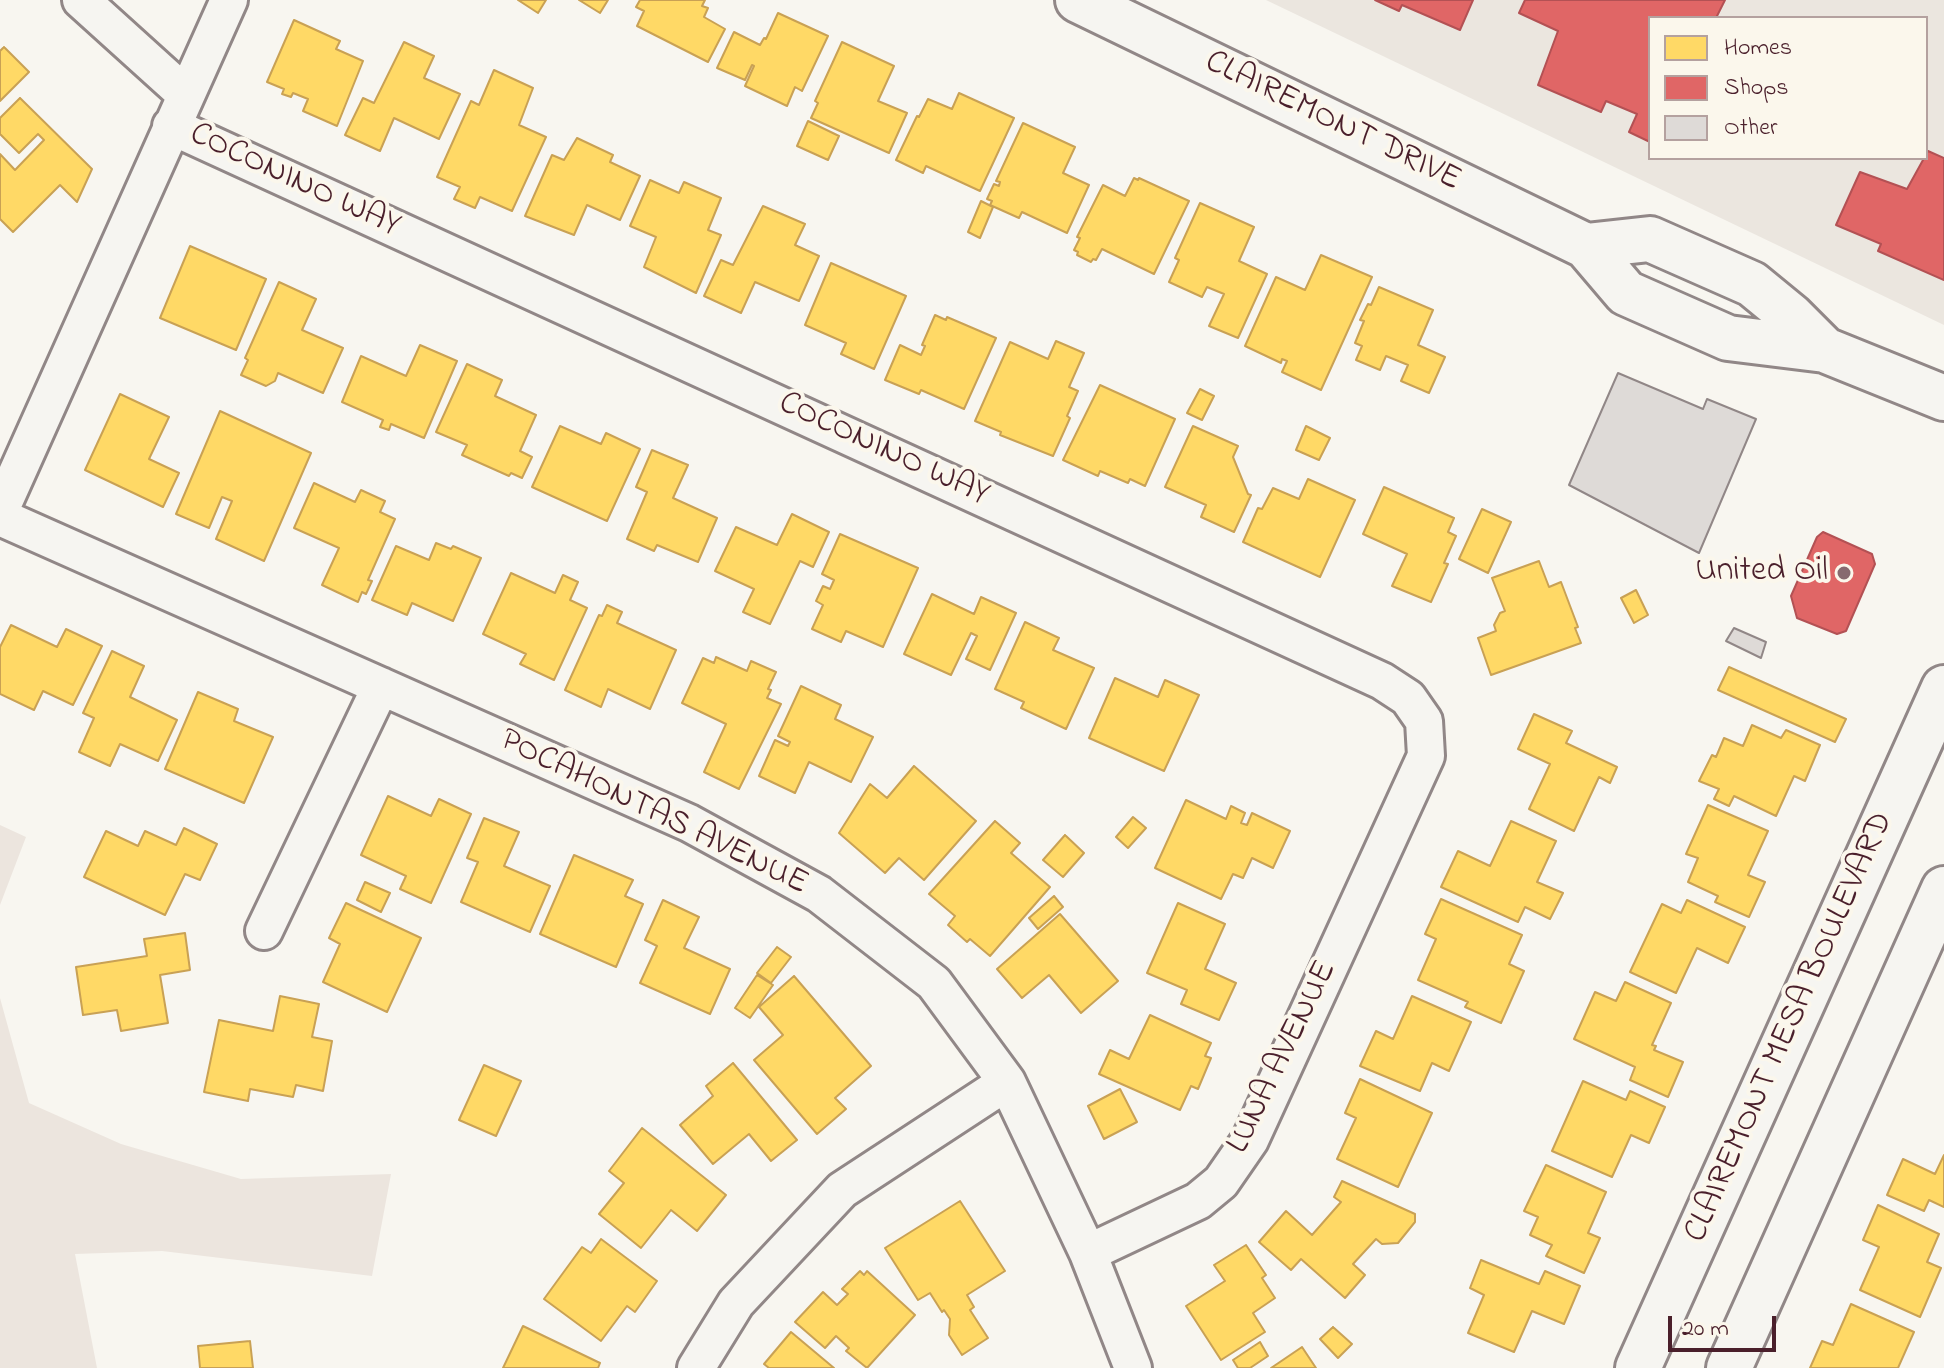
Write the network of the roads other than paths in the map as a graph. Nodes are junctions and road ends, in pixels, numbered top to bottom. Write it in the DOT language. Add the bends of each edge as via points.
graph roads {
  1 [pos="81,0"];
  2 [pos="229,0"];
  3 [pos="1078,0"];
  4 [pos="178,110"];
  5 [pos="1586,246"];
  6 [pos="1825,350"];
  7 [pos="1944,398"];
  8 [pos="0,514"];
  9 [pos="381,686"];
  10 [pos="1944,688"];
  11 [pos="1368,882"];
  12 [pos="1944,889"];
  13 [pos="264,931"];
  14 [pos="1007,1082"];
  15 [pos="1088,1253"];
  16 [pos="696,1368"];
  17 [pos="1133,1368"];
  18 [pos="1638,1368"];
  19 [pos="1729,1368"];
  1 -- 4 [label="street, COCONINO WAY"];
  2 -- 4 [label="street"];
  3 -- 5 [label="main road, CLAIREMONT DRIVE"];
  4 -- 8 [label="street"];
  4 -- 11 [label="street, COCONINO WAY" via="1382,681 1408,698 1424,721 1426,756"];
  5 -- 6 [label="main road, CLAIREMONT DRIVE" via="1626,293 1715,333"];
  5 -- 6 [label="main road, CLAIREMONT DRIVE" via="1650,239 1752,284"];
  6 -- 7 [label="main road, CLAIREMONT DRIVE"];
  8 -- 9 [label="street, POCAHONTAS AVENUE"];
  9 -- 13 [label="street"];
  9 -- 14 [label="street, POCAHONTAS AVENUE" via="689,823 819,894 934,983"];
  10 -- 18 [label="main road, CLAIREMONT MESA BOULEVARD"];
  11 -- 15 [label="street, LUNA AVENUE" via="1250,1140 1221,1182 1198,1201"];
  12 -- 19 [label="main road"];
  14 -- 15 [label="street, POCAHONTAS AVENUE"];
  14 -- 16 [label="street" via="842,1190 736,1303"];
  15 -- 17 [label="street, POCAHONTAS AVENUE"];
}
